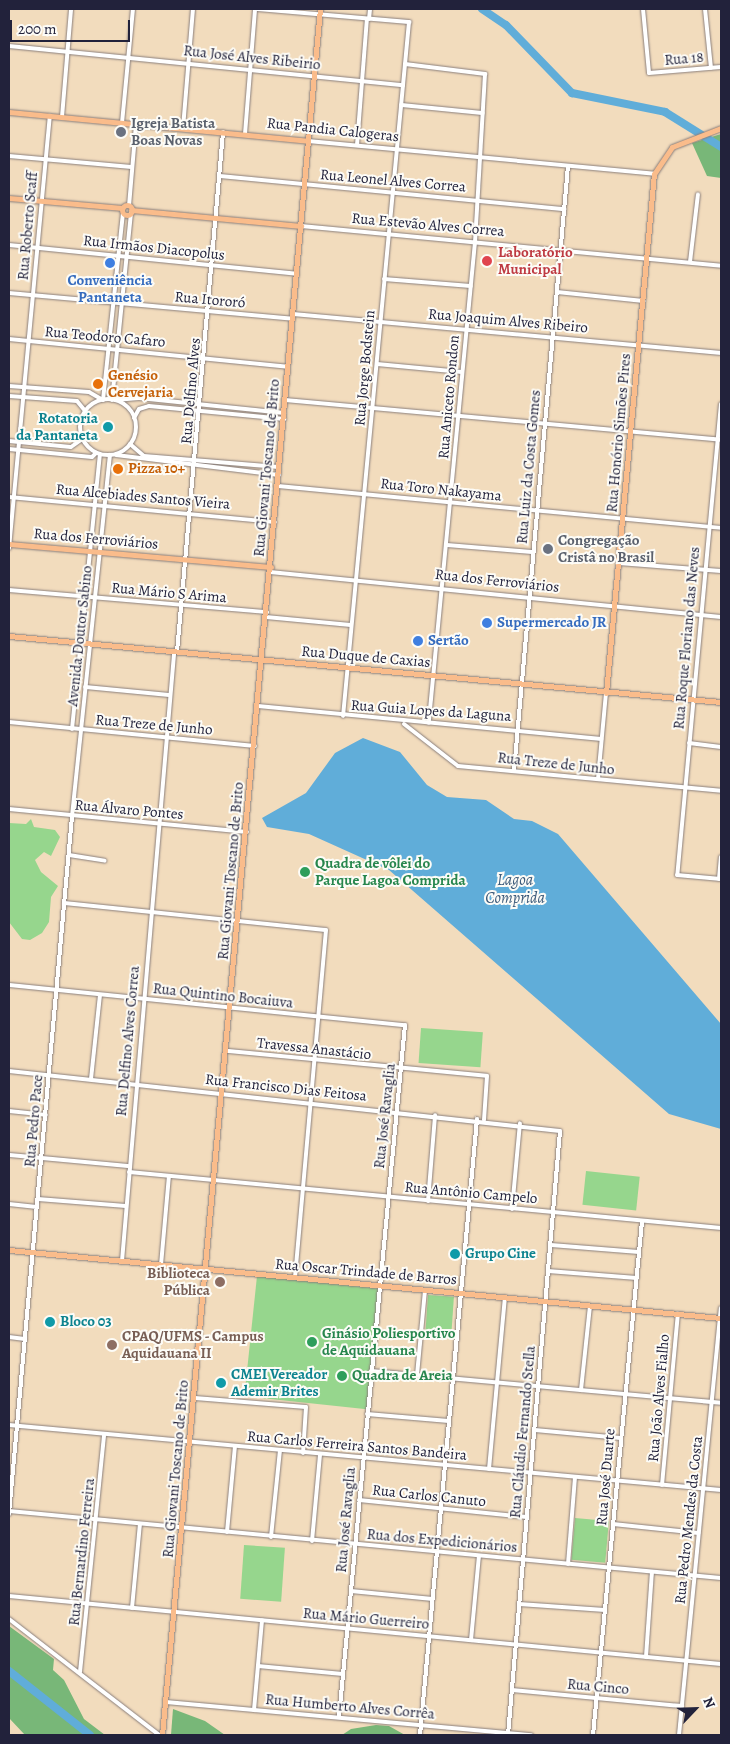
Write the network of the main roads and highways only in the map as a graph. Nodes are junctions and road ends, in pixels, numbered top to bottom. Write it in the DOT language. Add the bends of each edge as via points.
graph roads {
  1 [pos="319,12"];
  2 [pos="9,112"];
  3 [pos="719,129"];
  4 [pos="308,141"];
  5 [pos="9,198"];
  6 [pos="130,209"];
  7 [pos="123,211"];
  8 [pos="301,226"];
  9 [pos="9,544"];
  10 [pos="270,570"];
  11 [pos="9,636"];
  12 [pos="262,660"];
  13 [pos="606,693"];
  14 [pos="721,702"];
  15 [pos="9,1250"];
  16 [pos="207,1269"];
  17 [pos="721,1318"];
  18 [pos="161,1735"];
  1 -- 4 [label="main road, Rua Giovani Toscano de Brito"];
  2 -- 4 [label="main road, Rua Pandia Calogeras"];
  3 -- 13 [label="main road, Rua Honório Simões Pires" via="672,147 654,174 633,431"];
  4 -- 8 [label="main road, Rua Giovani Toscano de Brito"];
  5 -- 7 [label="main road"];
  6 -- 7 [label="main road"];
  6 -- 7 [label="main road"];
  6 -- 8 [label="main road, Rua Estevão Alves Correa"];
  8 -- 10 [label="main road, Rua Giovani Toscano de Brito"];
  9 -- 10 [label="main road, Rua dos Ferroviários" via="186,559"];
  10 -- 12 [label="main road, Rua Giovani Toscano de Brito"];
  11 -- 12 [label="main road, Rua Duque de Caxias"];
  12 -- 13 [label="main road, Rua Duque de Caxias"];
  12 -- 16 [label="main road, Rua Giovani Toscano de Brito"];
  13 -- 14 [label="main road, Rua Duque de Caxias"];
  15 -- 16 [label="main road, Rua Oscar Trindade de Barros"];
  16 -- 17 [label="main road, Rua Oscar Trindade de Barros" via="379,1288"];
  16 -- 18 [label="main road, Rua Giovani Toscano de Brito" via="176,1612"];
}
